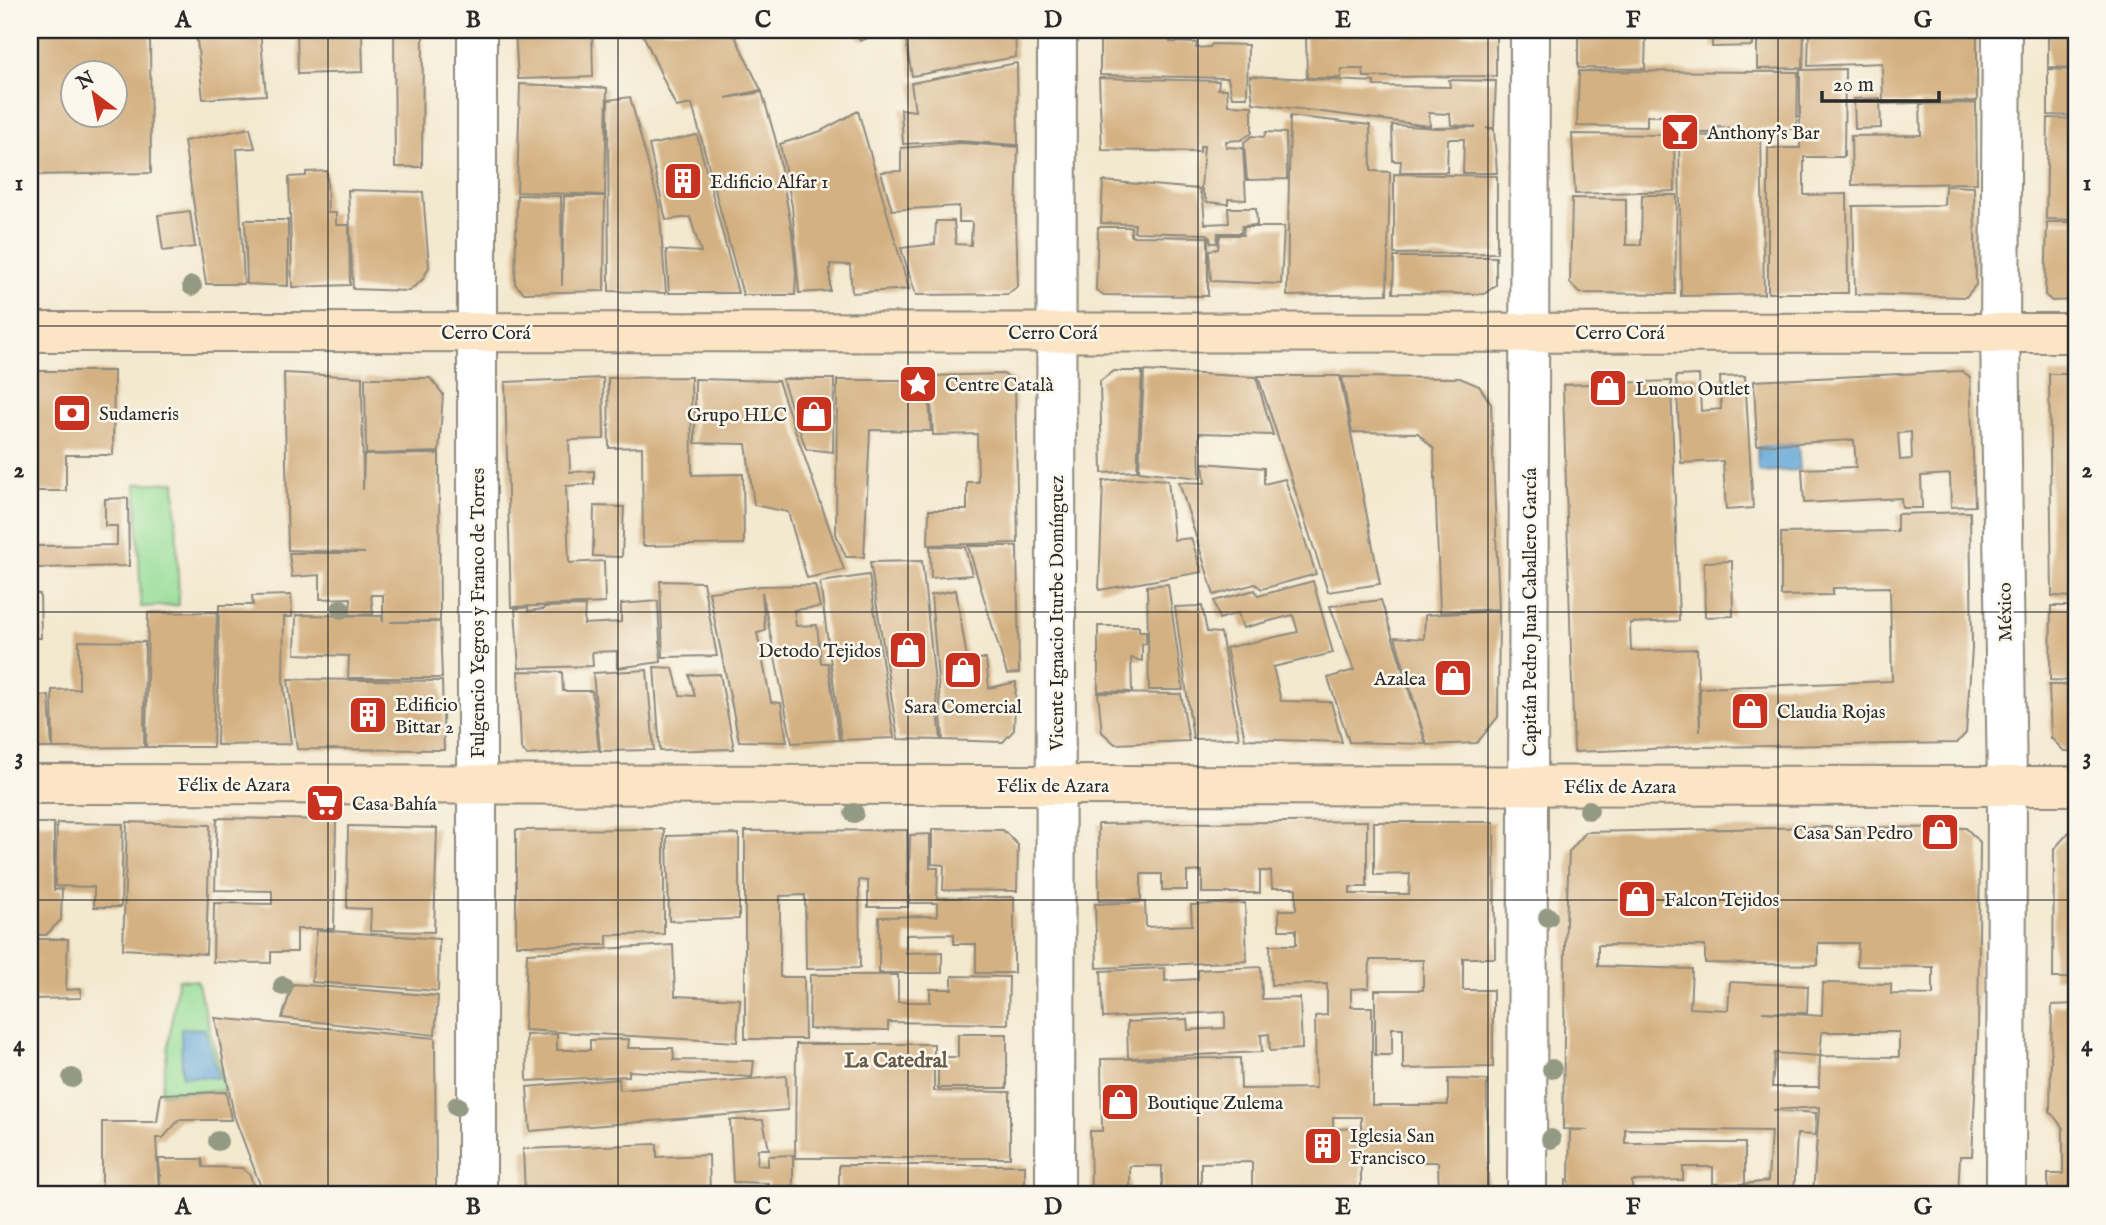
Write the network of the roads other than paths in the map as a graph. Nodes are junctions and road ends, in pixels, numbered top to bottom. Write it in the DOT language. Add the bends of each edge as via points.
graph roads {
  1 [pos="477,30"];
  2 [pos="1057,30"];
  3 [pos="1530,30"];
  4 [pos="2002,30"];
  5 [pos="30,332"];
  6 [pos="477,332"];
  7 [pos="1057,332"];
  8 [pos="1529,332"];
  9 [pos="2000,333"];
  10 [pos="2076,333"];
  11 [pos="30,784"];
  12 [pos="477,785"];
  13 [pos="1056,785"];
  14 [pos="1528,786"];
  15 [pos="2007,786"];
  16 [pos="2076,786"];
  17 [pos="477,1195"];
  18 [pos="1055,1195"];
  19 [pos="1527,1195"];
  20 [pos="2006,1195"];
  1 -- 6 [label="street, Fulgencio Yegros y Franco de Torres"];
  2 -- 7 [label="street, Vicente Ignacio Iturbe Domínguez"];
  3 -- 8 [label="street, Capitán Pedro Juan Caballero García"];
  4 -- 9 [label="street, México"];
  5 -- 6 [label="street, Cerro Corá"];
  6 -- 7 [label="street, Cerro Corá"];
  6 -- 12 [label="street, Fulgencio Yegros y Franco de Torres"];
  7 -- 8 [label="street, Cerro Corá"];
  7 -- 13 [label="street, Vicente Ignacio Iturbe Domínguez"];
  8 -- 9 [label="street, Cerro Corá"];
  8 -- 14 [label="street, Capitán Pedro Juan Caballero García"];
  9 -- 10 [label="street, Cerro Corá"];
  9 -- 15 [label="street, México"];
  11 -- 12 [label="street, Félix de Azara"];
  12 -- 13 [label="street, Félix de Azara"];
  12 -- 17 [label="street, Fulgencio Yegros y Franco de Torres"];
  13 -- 14 [label="street, Félix de Azara"];
  13 -- 18 [label="street, Vicente Ignacio Iturbe Domínguez"];
  14 -- 15 [label="street, Félix de Azara"];
  14 -- 19 [label="street, Capitán Pedro Juan Caballero García"];
  15 -- 16 [label="street, Félix de Azara"];
  15 -- 20 [label="street, México"];
}
